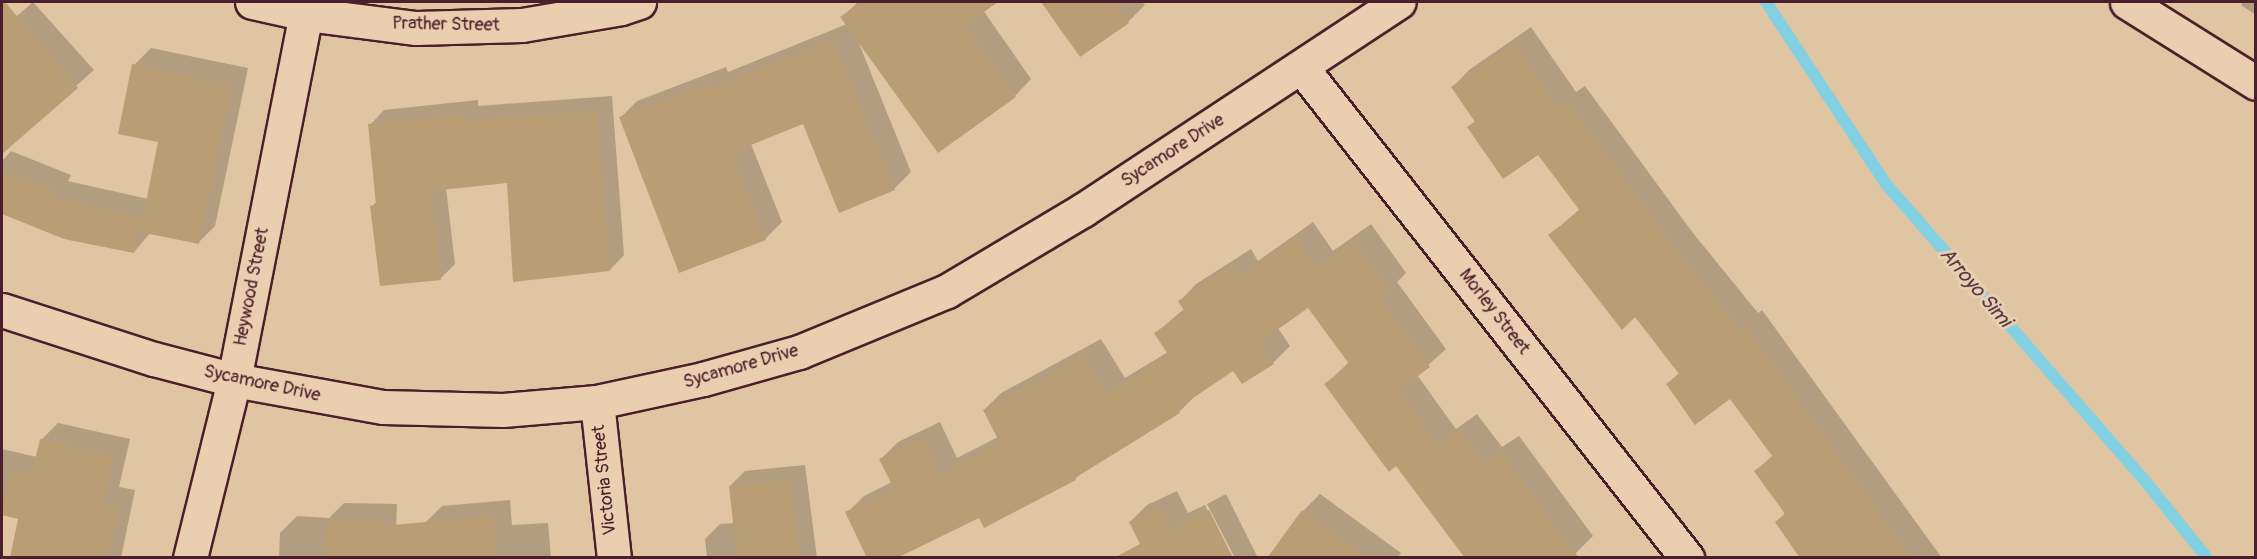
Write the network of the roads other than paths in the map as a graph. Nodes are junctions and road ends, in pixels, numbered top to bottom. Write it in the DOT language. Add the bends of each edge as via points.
graph roads {
  1 [pos="252,2"];
  2 [pos="639,2"];
  3 [pos="1399,2"];
  4 [pos="2127,2"];
  5 [pos="306,15"];
  6 [pos="1301,67"];
  7 [pos="2256,83"];
  8 [pos="2,310"];
  9 [pos="234,380"];
  10 [pos="597,402"];
  11 [pos="190,558"];
  12 [pos="614,558"];
  13 [pos="1687,558"];
  1 -- 5 [label="street, Prather Street"];
  2 -- 5 [label="street, Prather Street" via="522,25 416,28"];
  3 -- 6 [label="street, Sycamore Drive"];
  4 -- 7 [label="street"];
  5 -- 9 [label="street, Heywood Street"];
  6 -- 10 [label="street, Sycamore Drive" via="1083,210 946,291 799,352 703,379"];
  6 -- 13 [label="street, Morley Street"];
  8 -- 9 [label="street, Sycamore Drive" via="154,359"];
  9 -- 10 [label="street, Sycamore Drive" via="383,407 503,410"];
  9 -- 11 [label="street, Heywood Street"];
  10 -- 12 [label="street, Victoria Street"];
}
